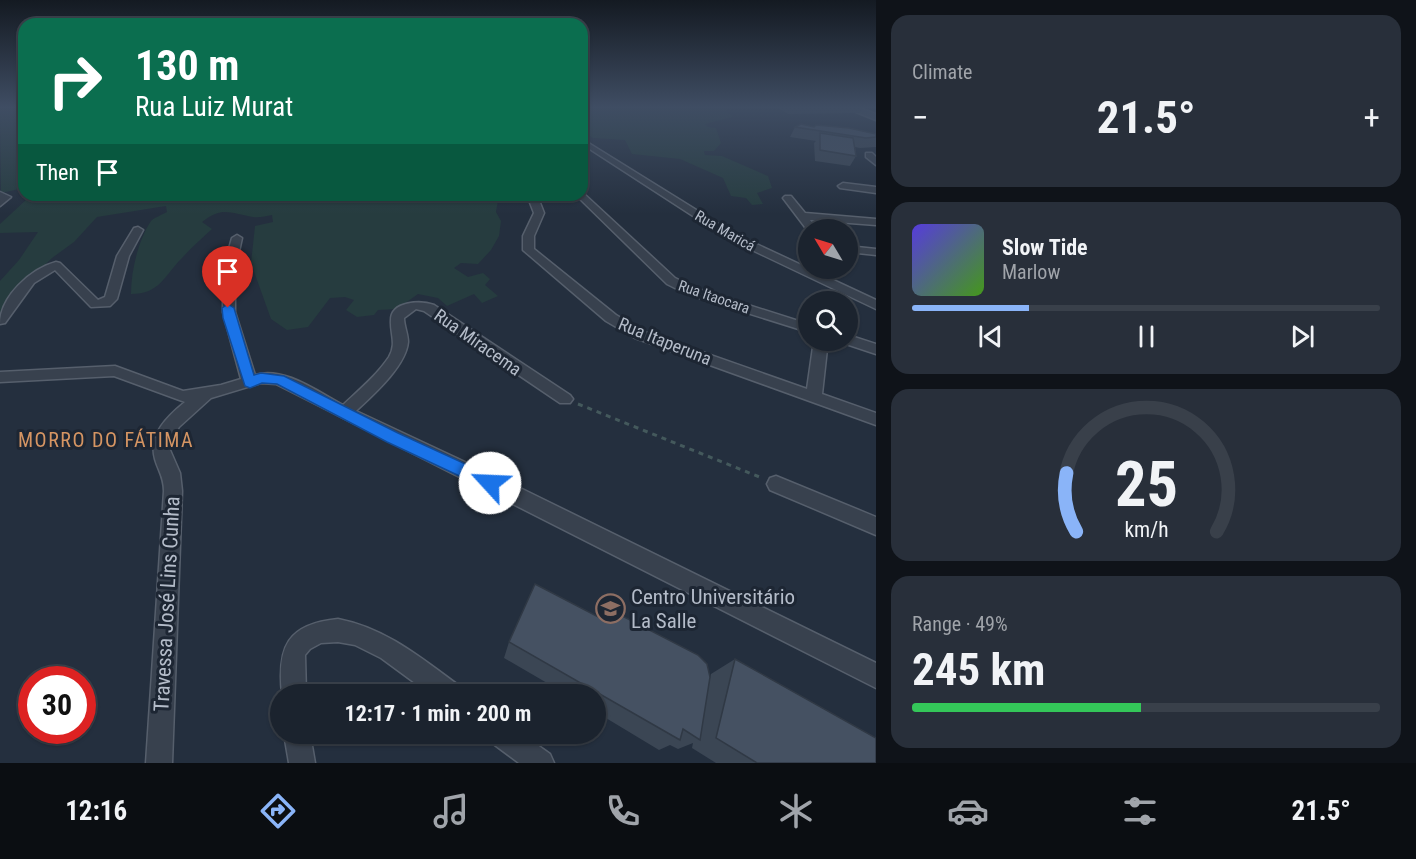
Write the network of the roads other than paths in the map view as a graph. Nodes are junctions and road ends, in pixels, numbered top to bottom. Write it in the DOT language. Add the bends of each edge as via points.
graph roads {
  1 [pos="588,145"];
  2 [pos="869,155"];
  3 [pos="876,162"];
  4 [pos="853,181"];
  5 [pos="876,183"];
  6 [pos="843,186"];
  7 [pos="876,190"];
  8 [pos="788,198"];
  9 [pos="534,201"];
  10 [pos="587,201"];
  11 [pos="804,216"];
  12 [pos="806,219"];
  13 [pos="876,222"];
  14 [pos="138,230"];
  15 [pos="237,238"];
  16 [pos="858,250"];
  17 [pos="876,252"];
  18 [pos="876,305"];
  19 [pos="0,320"];
  20 [pos="798,325"];
  21 [pos="858,343"];
  22 [pos="876,349"];
  23 [pos="820,351"];
  24 [pos="0,377"];
  25 [pos="250,383"];
  26 [pos="206,394"];
  27 [pos="814,396"];
  28 [pos="565,399"];
  29 [pos="346,412"];
  30 [pos="876,419"];
  31 [pos="776,484"];
  32 [pos="876,526"];
  33 [pos="876,676"];
  34 [pos="293,684"];
  35 [pos="435,684"];
  36 [pos="299,744"];
  37 [pos="515,744"];
  38 [pos="159,763"];
  39 [pos="302,763"];
  40 [pos="541,763"];
  1 -- 18 [label="street, Rua Maricá" via="731,236"];
  2 -- 3 [label="street"];
  4 -- 5 [label="street"];
  6 -- 7 [label="street"];
  8 -- 11 [label="street"];
  9 -- 27 [label="street, Rua Itaperuna" via="539,213 527,238 529,250 620,325"];
  10 -- 20 [label="street, Rua Itaocara" via="671,281"];
  11 -- 12 [label="street"];
  11 -- 13 [label="street"];
  14 -- 19 [label="street" via="123,256 108,302 95,304 56,265 30,280"];
  15 -- 25 [label="street" via="229,270 229,312"];
  16 -- 17 [label="street"];
  21 -- 22 [label="street"];
  23 -- 27 [label="street"];
  24 -- 26 [label="street" via="115,370 177,395"];
  25 -- 26 [label="street"];
  25 -- 29 [label="street" via="261,378 279,379"];
  26 -- 38 [label="street, Travessa José Lins Cunha" via="170,425 161,448 171,472 173,501"];
  27 -- 30 [label="street, Rua Itaperuna"];
  28 -- 29 [label="street, Rua Miracema" via="429,308 416,305 397,317 401,341 388,368"];
  29 -- 33 [label="street"];
  31 -- 32 [label="street"];
  34 -- 35 [label="street" via="291,662 295,650 311,634 333,629 370,638"];
  36 -- 39 [label="street"];
  37 -- 40 [label="street"];
}
